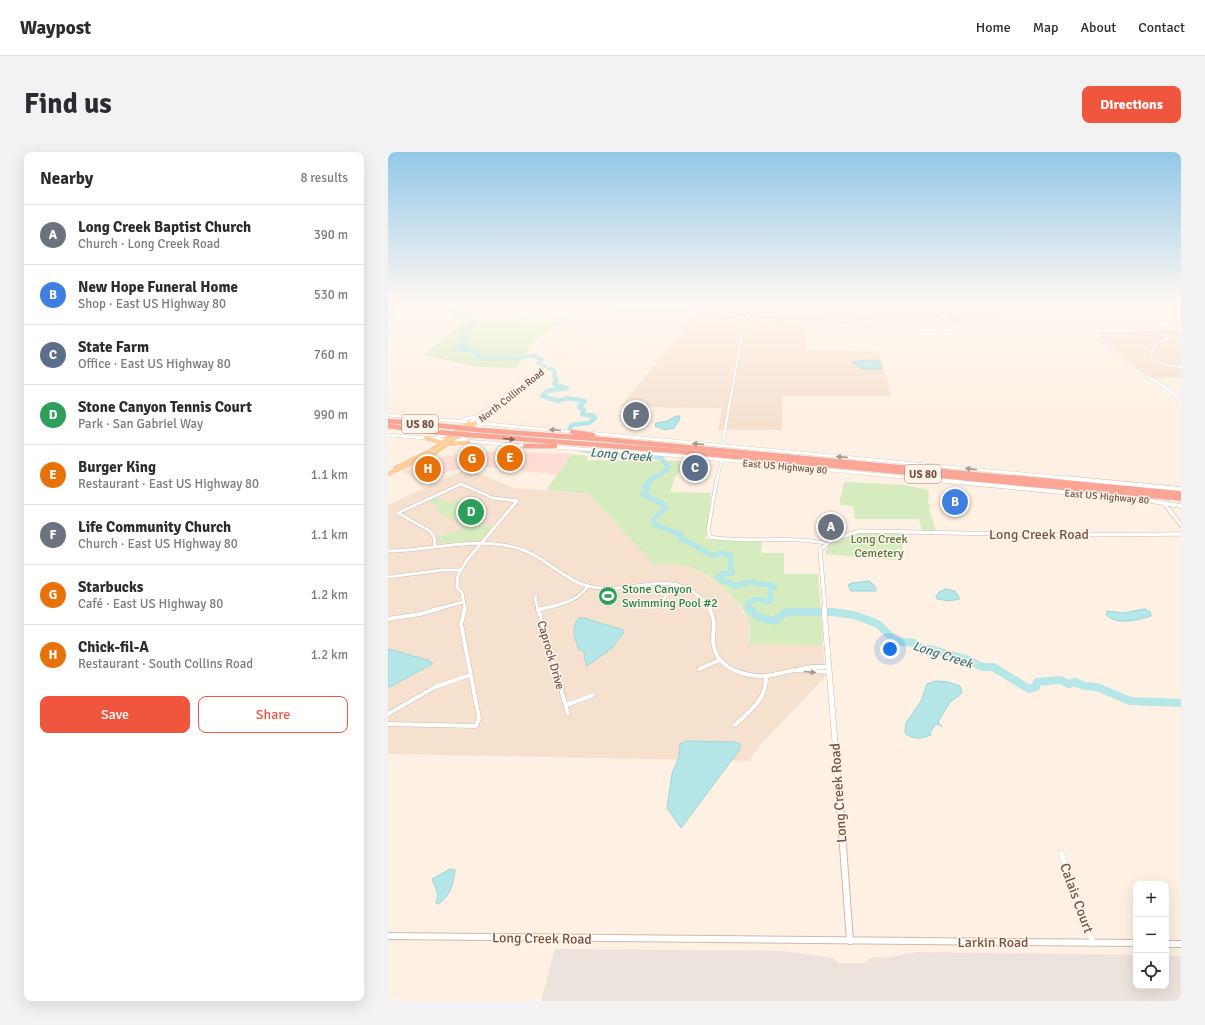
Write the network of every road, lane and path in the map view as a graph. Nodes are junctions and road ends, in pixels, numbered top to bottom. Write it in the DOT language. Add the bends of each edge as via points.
graph roads {
  1 [pos="574,343"];
  2 [pos="741,343"];
  3 [pos="1105,343"];
  4 [pos="1157,343"];
  5 [pos="1181,367"];
  6 [pos="541,370"];
  7 [pos="518,386"];
  8 [pos="522,386"];
  9 [pos="1181,401"];
  10 [pos="388,415"];
  11 [pos="478,416"];
  12 [pos="484,416"];
  13 [pos="388,421"];
  14 [pos="455,421"];
  15 [pos="469,422"];
  16 [pos="475,423"];
  17 [pos="487,424"];
  18 [pos="388,426"];
  19 [pos="572,432"];
  20 [pos="388,435"];
  21 [pos="426,438"];
  22 [pos="446,439"];
  23 [pos="453,440"];
  24 [pos="469,442"];
  25 [pos="525,446"];
  26 [pos="722,446"];
  27 [pos="440,447"];
  28 [pos="666,448"];
  29 [pos="722,460"];
  30 [pos="388,471"];
  31 [pos="388,474"];
  32 [pos="1181,488"];
  33 [pos="1181,494"];
  34 [pos="1181,498"];
  35 [pos="1164,502"];
  36 [pos="1181,506"];
  37 [pos="1181,525"];
  38 [pos="1181,534"];
  39 [pos="825,543"];
  40 [pos="480,544"];
  41 [pos="435,546"];
  42 [pos="388,551"];
  43 [pos="460,570"];
  44 [pos="388,577"];
  45 [pos="676,584"];
  46 [pos="588,586"];
  47 [pos="536,596"];
  48 [pos="464,602"];
  49 [pos="656,607"];
  50 [pos="538,610"];
  51 [pos="388,619"];
  52 [pos="720,660"];
  53 [pos="699,669"];
  54 [pos="829,670"];
  55 [pos="470,675"];
  56 [pos="766,676"];
  57 [pos="593,695"];
  58 [pos="566,705"];
  59 [pos="388,714"];
  60 [pos="568,714"];
  61 [pos="388,724"];
  62 [pos="735,725"];
  63 [pos="1061,853"];
  64 [pos="388,936"];
  65 [pos="850,941"];
  66 [pos="1093,942"];
  67 [pos="1133,943"];
  68 [pos="1169,944"];
  69 [pos="1181,944"];
  1 -- 6 [label="street, North Collins Road"];
  2 -- 26 [label="street"];
  3 -- 9 [label="street" via="1131,367 1162,385"];
  4 -- 5 [label="street" via="1150,356 1165,365"];
  6 -- 7 [label="street, North Collins Road"];
  6 -- 8 [label="street, North Collins Road"];
  7 -- 8 [label="street"];
  7 -- 11 [label="street, North Collins Road"];
  8 -- 12 [label="street, North Collins Road"];
  10 -- 14 [label="main road, East US Highway 80"];
  11 -- 14 [label="main road"];
  11 -- 15 [label="street, North Collins Road"];
  12 -- 16 [label="street, North Collins Road"];
  12 -- 17 [label="main road" via="482,420"];
  13 -- 28 [label="highway, US 80, bridge"];
  14 -- 15 [label="main road, East US Highway 80"];
  14 -- 21 [label="main road" via="460,424 446,435"];
  15 -- 16 [label="main road, East US Highway 80"];
  15 -- 22 [label="main road"];
  16 -- 17 [label="main road, East US Highway 80"];
  16 -- 23 [label="main road"];
  19 -- 17 [label="main road, East US Highway 80, one-way"];
  17 -- 24 [label="main road" via="474,428 464,436 464,440"];
  18 -- 28 [label="highway, US 80, one-way, bridge" via="470,435"];
  26 -- 19 [label="main road, East US Highway 80, one-way"];
  19 -- 28 [label="highway"];
  20 -- 21 [label="main road, East US Highway 80"];
  21 -- 22 [label="main road, East US Highway 80"];
  21 -- 27 [label="main road" via="440,442"];
  22 -- 23 [label="main road, East US Highway 80"];
  22 -- 27 [label="main road"];
  23 -- 24 [label="main road, East US Highway 80"];
  23 -- 27 [label="main road"];
  24 -- 25 [label="main road, East US Highway 80"];
  24 -- 27 [label="main road" via="456,442"];
  25 -- 28 [label="highway"];
  25 -- 29 [label="main road, East US Highway 80"];
  32 -- 26 [label="main road, East US Highway 80, one-way"];
  27 -- 30 [label="main road"];
  27 -- 31 [label="main road" via="416,463"];
  28 -- 33 [label="highway, US 80"];
  28 -- 34 [label="highway, US 80"];
  29 -- 35 [label="main road, East US Highway 80"];
  29 -- 39 [label="street" via="708,530 710,537 811,540"];
  35 -- 36 [label="main road, East US Highway 80"];
  35 -- 37 [label="street"];
  38 -- 39 [label="street, Long Creek Road" via="1054,535 860,531"];
  39 -- 54 [label="street, Long Creek Road" via="820,550"];
  40 -- 41 [label="street"];
  40 -- 41 [label="street" via="517,501 493,498 461,484 398,513 430,531"];
  40 -- 43 [label="street"];
  40 -- 46 [label="street" via="529,552"];
  41 -- 42 [label="street"];
  43 -- 44 [label="street"];
  43 -- 48 [label="street" via="457,587"];
  45 -- 46 [label="street" via="650,582 618,587"];
  45 -- 49 [label="street"];
  45 -- 52 [label="street" via="696,593 709,607 714,616 713,647"];
  46 -- 50 [label="street" via="578,597"];
  47 -- 50 [label="street, Caprock Drive"];
  48 -- 51 [label="street" via="420,614"];
  48 -- 55 [label="street" via="461,624"];
  50 -- 58 [label="street, Caprock Drive"];
  52 -- 53 [label="street"];
  52 -- 56 [label="street" via="732,670"];
  54 -- 56 [label="street" via="796,670"];
  54 -- 65 [label="street, Long Creek Road"];
  55 -- 59 [label="street" via="435,687"];
  55 -- 61 [label="street" via="479,718 476,726"];
  56 -- 62 [label="street" via="766,688 762,698"];
  57 -- 58 [label="street"];
  58 -- 60 [label="street, Caprock Drive"];
  63 -- 66 [label="street, Calais Court"];
  64 -- 65 [label="street, Long Creek Road"];
  65 -- 66 [label="street, Larkin Road"];
  66 -- 67 [label="street, Larkin Road"];
  68 -- 69 [label="street"];
}
